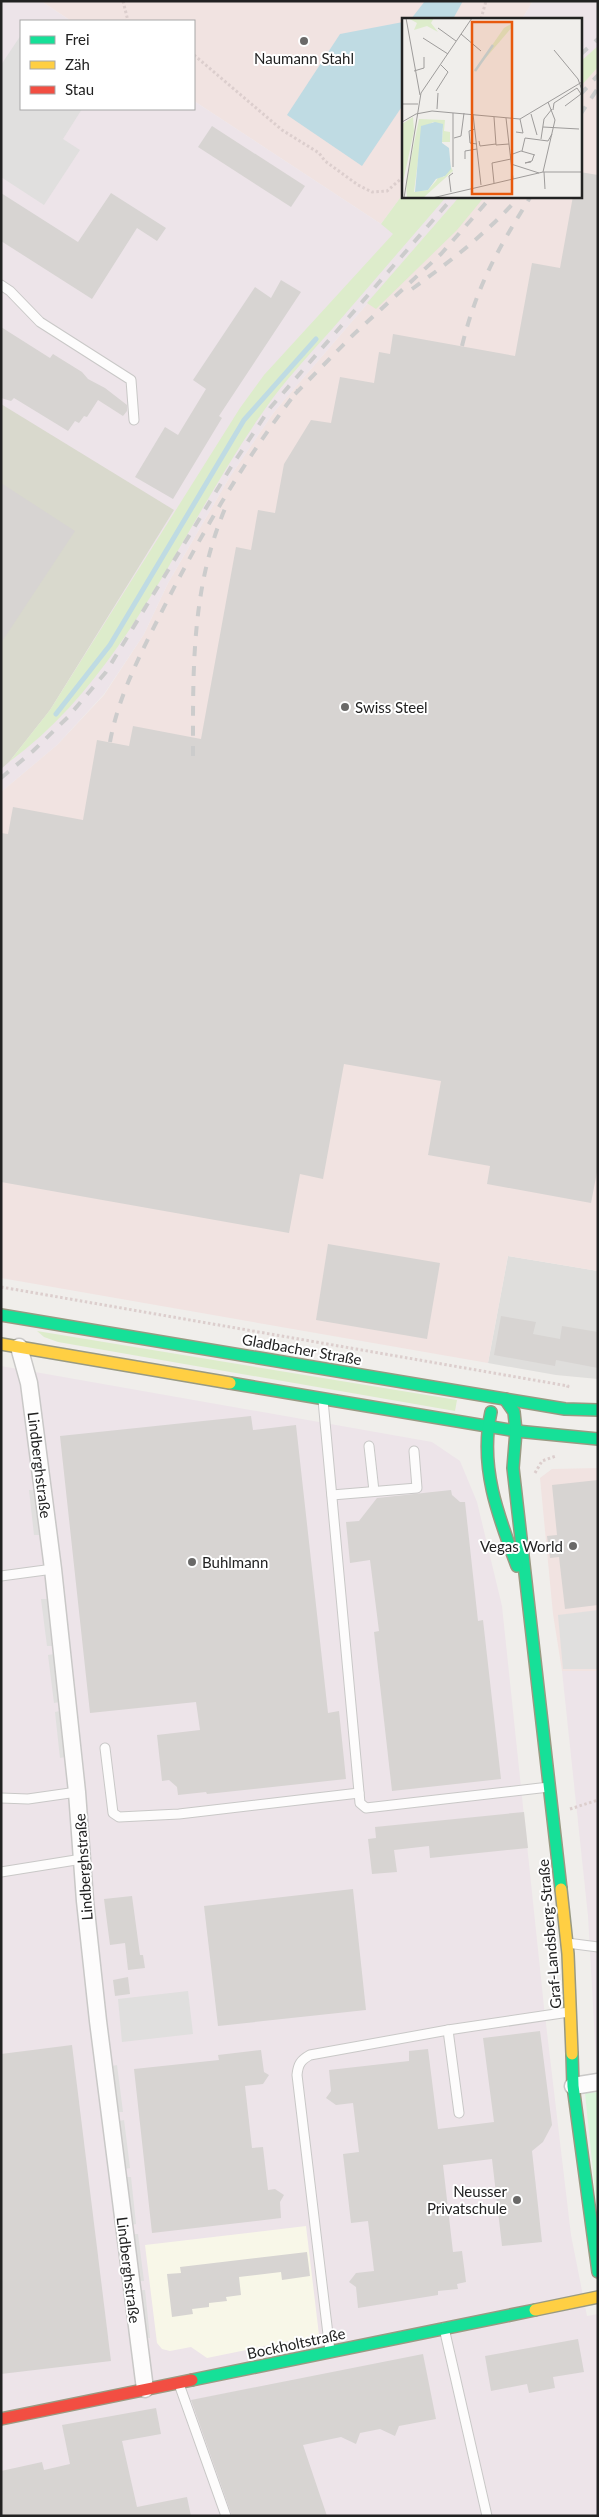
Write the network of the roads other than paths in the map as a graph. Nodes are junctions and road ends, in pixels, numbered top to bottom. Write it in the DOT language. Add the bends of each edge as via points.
graph roads {
  1 [pos="1,284"];
  2 [pos="134,420"];
  3 [pos="6,1315"];
  4 [pos="1,1344"];
  5 [pos="20,1346"];
  6 [pos="323,1397"];
  7 [pos="505,1399"];
  8 [pos="598,1410"];
  9 [pos="486,1426"];
  10 [pos="516,1431"];
  11 [pos="598,1438"];
  12 [pos="369,1446"];
  13 [pos="414,1451"];
  14 [pos="374,1491"];
  15 [pos="332,1495"];
  16 [pos="53,1570"];
  17 [pos="1,1576"];
  18 [pos="528,1594"];
  19 [pos="105,1748"];
  20 [pos="549,1786"];
  21 [pos="77,1792"];
  22 [pos="359,1793"];
  23 [pos="1,1798"];
  24 [pos="82,1859"];
  25 [pos="1,1872"];
  26 [pos="567,1943"];
  27 [pos="598,1947"];
  28 [pos="571,2012"];
  29 [pos="448,2030"];
  30 [pos="598,2082"];
  31 [pos="573,2086"];
  32 [pos="459,2113"];
  33 [pos="598,2272"];
  34 [pos="598,2296"];
  35 [pos="444,2328"];
  36 [pos="330,2351"];
  37 [pos="178,2382"];
  38 [pos="145,2389"];
  39 [pos="1,2419"];
  40 [pos="226,2516"];
  41 [pos="486,2516"];
  1 -- 2 [label="lane" via="40,322 131,380"];
  3 -- 5 [label="street"];
  3 -- 7 [label="street, Gladbacher Straße"];
  4 -- 5 [label="street"];
  5 -- 6 [label="street"];
  5 -- 16 [label="street, Lindberghstraße" via="29,1383"];
  6 -- 9 [label="street"];
  6 -- 15 [label="lane"];
  7 -- 8 [label="street, Gladbacher Straße"];
  7 -- 9 [label="street" via="492,1410"];
  7 -- 10 [label="street, Graf-Landsberg-Straße" via="514,1412"];
  9 -- 10 [label="street"];
  9 -- 18 [label="street, Graf-Landsberg-Straße" via="488,1463 500,1527"];
  10 -- 11 [label="street"];
  10 -- 18 [label="street, Graf-Landsberg-Straße" via="513,1468"];
  12 -- 14 [label="lane"];
  13 -- 14 [label="lane" via="417,1488"];
  14 -- 15 [label="lane"];
  15 -- 22 [label="lane"];
  16 -- 17 [label="lane"];
  16 -- 21 [label="street, Lindberghstraße"];
  18 -- 20 [label="street, Graf-Landsberg-Straße"];
  19 -- 22 [label="lane" via="113,1813 119,1817 179,1814"];
  20 -- 22 [label="lane" via="366,1808 360,1803"];
  20 -- 26 [label="street, Graf-Landsberg-Straße"];
  21 -- 23 [label="lane" via="28,1799"];
  21 -- 24 [label="street, Lindberghstraße"];
  24 -- 25 [label="lane"];
  24 -- 38 [label="street, Lindberghstraße" via="98,2026"];
  26 -- 27 [label="lane"];
  26 -- 28 [label="street, Graf-Landsberg-Straße"];
  28 -- 29 [label="lane"];
  28 -- 31 [label="street, Graf-Landsberg-Straße"];
  29 -- 32 [label="lane"];
  29 -- 36 [label="lane" via="310,2055 298,2066"];
  30 -- 31 [label="street"];
  31 -- 33 [label="street, Graf-Landsberg-Straße"];
  34 -- 35 [label="street, Bockholtstraße"];
  35 -- 36 [label="street, Bockholtstraße"];
  35 -- 41 [label="lane"];
  36 -- 37 [label="street, Bockholtstraße"];
  37 -- 38 [label="street, Bockholtstraße"];
  37 -- 40 [label="lane"];
  38 -- 39 [label="street, Bockholtstraße"];
}
